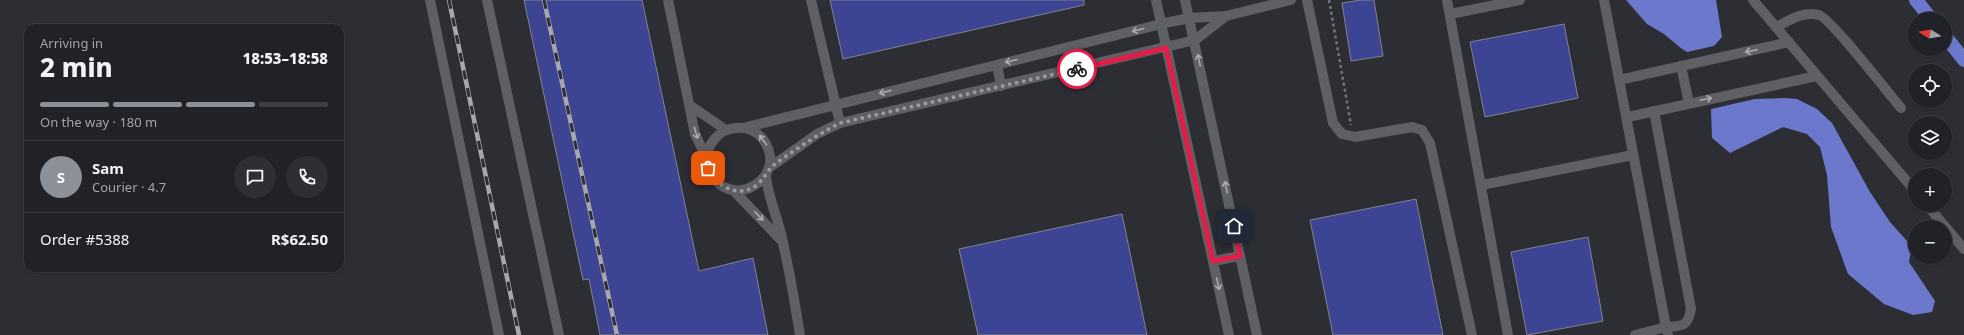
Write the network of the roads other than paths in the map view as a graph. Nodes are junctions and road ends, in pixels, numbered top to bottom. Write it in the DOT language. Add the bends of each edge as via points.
graph roads {
  1 [pos="430,0"];
  2 [pos="488,0"];
  3 [pos="668,0"];
  4 [pos="811,0"];
  5 [pos="1156,0"];
  6 [pos="1185,0"];
  7 [pos="1291,0"];
  8 [pos="1307,0"];
  9 [pos="1447,0"];
  10 [pos="1520,0"];
  11 [pos="1604,0"];
  12 [pos="1753,0"];
  13 [pos="1450,14"];
  14 [pos="1226,16"];
  15 [pos="1189,18"];
  16 [pos="1161,24"];
  17 [pos="1776,27"];
  18 [pos="1194,40"];
  19 [pos="1789,42"];
  20 [pos="1166,48"];
  21 [pos="997,65"];
  22 [pos="1681,66"];
  23 [pos="1817,76"];
  24 [pos="1619,80"];
  25 [pos="1001,86"];
  26 [pos="1689,103"];
  27 [pos="836,104"];
  28 [pos="690,106"];
  29 [pos="1901,108"];
  30 [pos="1654,111"];
  31 [pos="1628,117"];
  32 [pos="840,123"];
  33 [pos="743,128"];
  34 [pos="726,130"];
  35 [pos="1633,155"];
  36 [pos="707,159"];
  37 [pos="767,172"];
  38 [pos="1908,183"];
  39 [pos="1482,185"];
  40 [pos="734,191"];
  41 [pos="1933,212"];
  42 [pos="783,242"];
  43 [pos="1964,249"];
  44 [pos="1240,256"];
  45 [pos="1213,261"];
  46 [pos="1667,331"];
  47 [pos="499,335"];
  48 [pos="559,335"];
  49 [pos="800,335"];
  50 [pos="1229,335"];
  51 [pos="1257,335"];
  52 [pos="1472,335"];
  53 [pos="1508,335"];
  54 [pos="1635,335"];
  1 -- 47 [label="street"];
  2 -- 48 [label="street"];
  3 -- 28 [label="street"];
  4 -- 27 [label="street"];
  5 -- 16 [label="street"];
  6 -- 15 [label="street"];
  7 -- 14 [label="street"];
  8 -- 52 [label="street" via="1333,123 1342,134 1355,137 1412,127 1422,130 1430,142"];
  9 -- 13 [label="street"];
  10 -- 13 [label="street"];
  11 -- 24 [label="street"];
  12 -- 17 [label="street"];
  13 -- 39 [label="street"];
  14 -- 15 [label="street"];
  14 -- 18 [label="street"];
  15 -- 16 [label="street"];
  15 -- 18 [label="street"];
  16 -- 20 [label="street"];
  16 -- 21 [label="street, one-way"];
  17 -- 19 [label="street"];
  17 -- 29 [label="street" via="1800,15 1821,15"];
  18 -- 20 [label="street"];
  44 -- 18 [label="street, one-way"];
  19 -- 22 [label="street, one-way"];
  19 -- 23 [label="street"];
  20 -- 25 [label="street"];
  20 -- 45 [label="street"];
  21 -- 25 [label="street"];
  21 -- 27 [label="street, one-way"];
  22 -- 24 [label="street"];
  22 -- 26 [label="street"];
  26 -- 23 [label="street, one-way"];
  23 -- 38 [label="street"];
  24 -- 31 [label="street"];
  25 -- 32 [label="street"];
  26 -- 30 [label="street"];
  27 -- 32 [label="street"];
  27 -- 33 [label="street"];
  28 -- 34 [label="street"];
  28 -- 36 [label="street, one-way" via="695,134"];
  30 -- 31 [label="street"];
  30 -- 46 [label="street" via="1691,309 1689,319 1683,326"];
  31 -- 35 [label="street"];
  32 -- 37 [label="street" via="817,134"];
  33 -- 34 [label="street"];
  37 -- 33 [label="street, one-way" via="769,150 765,142 759,135"];
  34 -- 36 [label="street" via="712,142"];
  35 -- 39 [label="street"];
  35 -- 46 [label="street"];
  36 -- 40 [label="street" via="710,172 718,183"];
  37 -- 40 [label="street" via="752,188"];
  37 -- 42 [label="street"];
  39 -- 53 [label="street"];
  40 -- 42 [label="street, one-way"];
  41 -- 43 [label="street"];
  42 -- 49 [label="street"];
  44 -- 45 [label="street"];
  44 -- 51 [label="street"];
  45 -- 50 [label="street, one-way"];
  46 -- 54 [label="street"];
}
